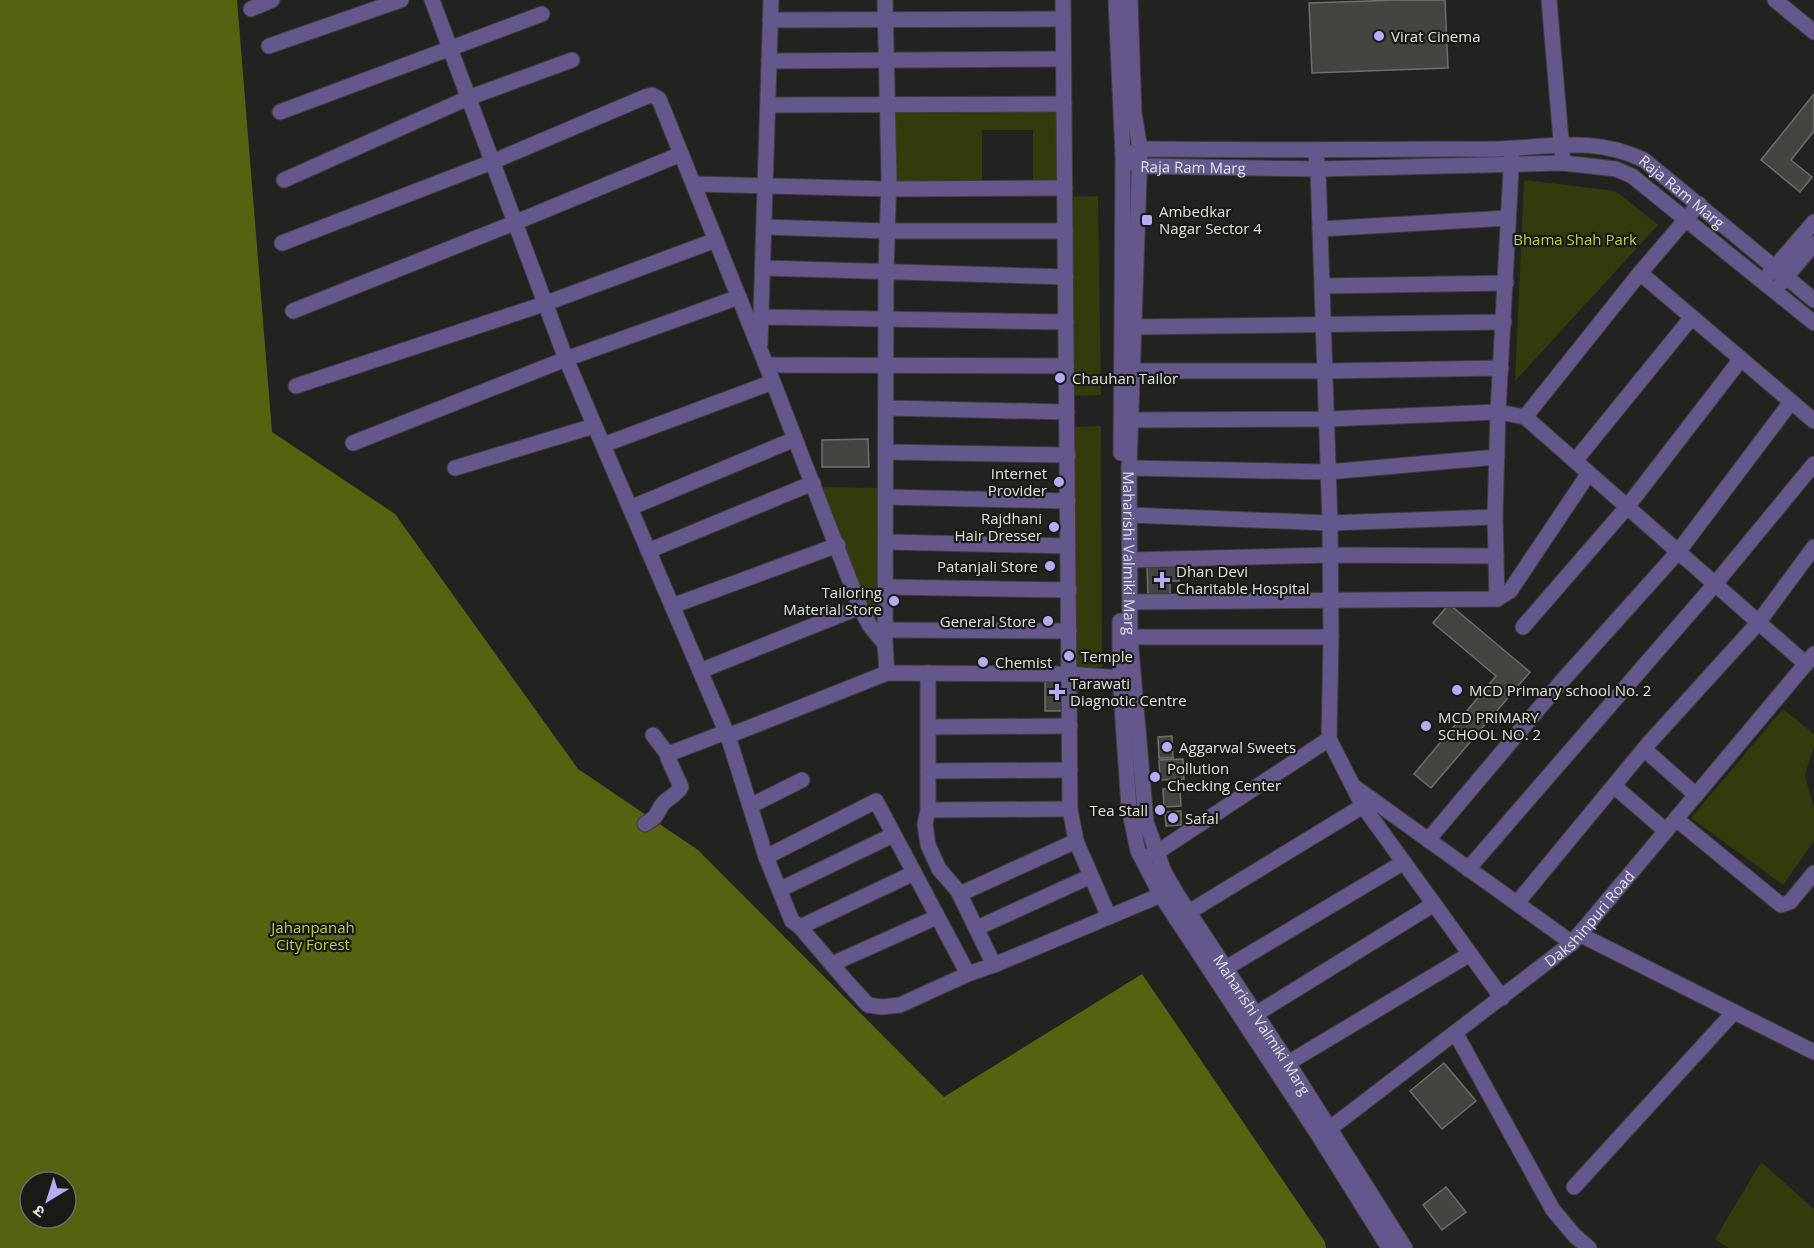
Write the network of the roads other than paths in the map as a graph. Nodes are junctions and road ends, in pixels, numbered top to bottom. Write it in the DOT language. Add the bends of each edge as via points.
graph roads {
  1 [pos="272,0"];
  2 [pos="401,0"];
  3 [pos="432,0"];
  4 [pos="771,0"];
  5 [pos="885,0"];
  6 [pos="1062,0"];
  7 [pos="1116,0"];
  8 [pos="1130,0"];
  9 [pos="1549,0"];
  10 [pos="1775,0"];
  11 [pos="251,9"];
  12 [pos="542,14"];
  13 [pos="1063,19"];
  14 [pos="770,20"];
  15 [pos="885,20"];
  16 [pos="1814,32"];
  17 [pos="270,46"];
  18 [pos="450,49"];
  19 [pos="1063,59"];
  20 [pos="572,60"];
  21 [pos="886,60"];
  22 [pos="769,61"];
  23 [pos="468,98"];
  24 [pos="1064,104"];
  25 [pos="768,105"];
  26 [pos="888,105"];
  27 [pos="280,112"];
  28 [pos="1562,144"];
  29 [pos="1512,148"];
  30 [pos="1140,149"];
  31 [pos="1315,150"];
  32 [pos="681,154"];
  33 [pos="1123,158"];
  34 [pos="492,162"];
  35 [pos="1563,163"];
  36 [pos="1511,165"];
  37 [pos="1139,166"];
  38 [pos="1318,169"];
  39 [pos="284,180"];
  40 [pos="694,184"];
  41 [pos="765,187"];
  42 [pos="1065,188"];
  43 [pos="888,189"];
  44 [pos="1699,204"];
  45 [pos="1508,218"];
  46 [pos="1686,219"];
  47 [pos="1814,222"];
  48 [pos="514,223"];
  49 [pos="764,227"];
  50 [pos="1320,229"];
  51 [pos="887,231"];
  52 [pos="1065,231"];
  53 [pos="716,240"];
  54 [pos="282,243"];
  55 [pos="1814,244"];
  56 [pos="764,268"];
  57 [pos="886,272"];
  58 [pos="1781,272"];
  59 [pos="1640,273"];
  60 [pos="1066,278"];
  61 [pos="1506,283"];
  62 [pos="1322,286"];
  63 [pos="1769,286"];
  64 [pos="739,297"];
  65 [pos="1814,300"];
  66 [pos="544,304"];
  67 [pos="293,311"];
  68 [pos="761,317"];
  69 [pos="1692,317"];
  70 [pos="885,320"];
  71 [pos="1066,322"];
  72 [pos="1504,322"];
  73 [pos="1324,323"];
  74 [pos="1814,323"];
  75 [pos="1133,327"];
  76 [pos="763,357"];
  77 [pos="566,359"];
  78 [pos="1741,359"];
  79 [pos="885,365"];
  80 [pos="1066,366"];
  81 [pos="1501,368"];
  82 [pos="1133,371"];
  83 [pos="1326,371"];
  84 [pos="774,382"];
  85 [pos="297,386"];
  86 [pos="1791,402"];
  87 [pos="887,408"];
  88 [pos="1067,412"];
  89 [pos="1498,412"];
  90 [pos="1525,417"];
  91 [pos="1327,418"];
  92 [pos="1132,420"];
  93 [pos="1814,421"];
  94 [pos="594,426"];
  95 [pos="795,439"];
  96 [pos="353,443"];
  97 [pos="603,445"];
  98 [pos="886,453"];
  99 [pos="1068,455"];
  100 [pos="1497,457"];
  101 [pos="1575,461"];
  102 [pos="1814,464"];
  103 [pos="455,468"];
  104 [pos="1130,468"];
  105 [pos="1328,472"];
  106 [pos="1589,473"];
  107 [pos="813,483"];
  108 [pos="886,496"];
  109 [pos="1068,501"];
  110 [pos="1627,507"];
  111 [pos="630,508"];
  112 [pos="1130,515"];
  113 [pos="1495,517"];
  114 [pos="1329,523"];
  115 [pos="886,542"];
  116 [pos="838,545"];
  117 [pos="1068,546"];
  118 [pos="1814,547"];
  119 [pos="648,551"];
  120 [pos="1678,552"];
  121 [pos="1330,555"];
  122 [pos="1496,556"];
  123 [pos="1130,560"];
  124 [pos="1715,584"];
  125 [pos="885,587"];
  126 [pos="1069,590"];
  127 [pos="1497,599"];
  128 [pos="1330,601"];
  129 [pos="1130,602"];
  130 [pos="672,606"];
  131 [pos="860,607"];
  132 [pos="1758,623"];
  133 [pos="1523,627"];
  134 [pos="1069,631"];
  135 [pos="885,637"];
  136 [pos="1125,637"];
  137 [pos="1331,637"];
  138 [pos="1810,659"];
  139 [pos="700,671"];
  140 [pos="887,673"];
  141 [pos="928,673"];
  142 [pos="1069,674"];
  143 [pos="1126,678"];
  144 [pos="1070,726"];
  145 [pos="929,727"];
  146 [pos="727,734"];
  147 [pos="653,735"];
  148 [pos="1329,739"];
  149 [pos="1644,749"];
  150 [pos="669,756"];
  151 [pos="1070,770"];
  152 [pos="928,771"];
  153 [pos="802,780"];
  154 [pos="1353,786"];
  155 [pos="1614,786"];
  156 [pos="1696,795"];
  157 [pos="750,806"];
  158 [pos="1363,806"];
  159 [pos="1070,809"];
  160 [pos="927,810"];
  161 [pos="645,824"];
  162 [pos="1671,825"];
  163 [pos="893,835"];
  164 [pos="1428,840"];
  165 [pos="1076,841"];
  166 [pos="1156,853"];
  167 [pos="766,856"];
  168 [pos="1142,859"];
  169 [pos="1404,862"];
  170 [pos="1468,869"];
  171 [pos="914,873"];
  172 [pos="1814,873"];
  173 [pos="1091,876"];
  174 [pos="781,889"];
  175 [pos="1167,892"];
  176 [pos="960,894"];
  177 [pos="1517,903"];
  178 [pos="1434,904"];
  179 [pos="1189,912"];
  180 [pos="937,917"];
  181 [pos="1109,917"];
  182 [pos="800,927"];
  183 [pos="977,928"];
  184 [pos="1576,939"];
  185 [pos="1470,954"];
  186 [pos="832,964"];
  187 [pos="994,965"];
  188 [pos="1226,968"];
  189 [pos="968,974"];
  190 [pos="1502,998"];
  191 [pos="1734,1012"];
  192 [pos="1256,1014"];
  193 [pos="1456,1034"];
  194 [pos="1814,1052"];
  195 [pos="1288,1063"];
  196 [pos="1325,1133"];
  197 [pos="1574,1187"];
  198 [pos="1389,1248"];
  199 [pos="1406,1248"];
  200 [pos="1588,1248"];
  1 -- 11 [label="street"];
  2 -- 17 [label="street"];
  3 -- 18 [label="street"];
  4 -- 14 [label="street"];
  5 -- 15 [label="street"];
  6 -- 13 [label="street"];
  7 -- 33 [label="street, Maharishi Valmiki Marg"];
  8 -- 30 [label="street, Maharishi Valmiki Marg" via="1134,113"];
  9 -- 28 [label="street"];
  10 -- 16 [label="street"];
  12 -- 18 [label="street"];
  13 -- 15 [label="street"];
  13 -- 19 [label="street"];
  14 -- 15 [label="street"];
  14 -- 22 [label="street"];
  15 -- 21 [label="street"];
  18 -- 23 [label="street"];
  18 -- 27 [label="street"];
  19 -- 21 [label="street"];
  19 -- 24 [label="street"];
  20 -- 23 [label="street"];
  21 -- 22 [label="street"];
  21 -- 26 [label="street"];
  22 -- 25 [label="street"];
  23 -- 34 [label="street"];
  23 -- 39 [label="street"];
  24 -- 26 [label="street"];
  24 -- 42 [label="street"];
  25 -- 26 [label="street"];
  25 -- 41 [label="street"];
  26 -- 43 [label="street"];
  28 -- 29 [label="street, Raja Ram Marg"];
  28 -- 35 [label="street"];
  28 -- 44 [label="street, Raja Ram Marg" via="1625,150 1644,160"];
  29 -- 31 [label="street, Raja Ram Marg"];
  29 -- 36 [label="street"];
  30 -- 31 [label="street, Raja Ram Marg"];
  30 -- 33 [label="street, Raja Ram Marg"];
  30 -- 37 [label="street, Maharishi Valmiki Marg"];
  31 -- 38 [label="street"];
  32 -- 34 [label="street" via="662,105 652,95"];
  32 -- 40 [label="street"];
  32 -- 48 [label="street"];
  33 -- 37 [label="street, Raja Ram Marg"];
  33 -- 136 [label="street, Maharishi Valmiki Marg"];
  34 -- 48 [label="street"];
  34 -- 54 [label="street"];
  35 -- 36 [label="street, Raja Ram Marg"];
  35 -- 46 [label="street, Raja Ram Marg" via="1616,169 1632,176"];
  36 -- 38 [label="street, Raja Ram Marg"];
  36 -- 45 [label="street"];
  37 -- 38 [label="street, Raja Ram Marg"];
  37 -- 75 [label="street, Maharishi Valmiki Marg"];
  38 -- 50 [label="street"];
  40 -- 41 [label="street"];
  40 -- 53 [label="street"];
  41 -- 43 [label="street"];
  41 -- 49 [label="street"];
  42 -- 43 [label="street"];
  42 -- 52 [label="street"];
  43 -- 51 [label="street"];
  44 -- 46 [label="street"];
  44 -- 58 [label="street, Raja Ram Marg"];
  45 -- 50 [label="street"];
  45 -- 61 [label="street"];
  46 -- 59 [label="street"];
  46 -- 63 [label="street, Raja Ram Marg"];
  47 -- 58 [label="street"];
  48 -- 66 [label="street"];
  48 -- 67 [label="street"];
  49 -- 51 [label="street"];
  49 -- 56 [label="street"];
  50 -- 62 [label="street"];
  51 -- 52 [label="street"];
  51 -- 57 [label="street"];
  52 -- 60 [label="street"];
  53 -- 64 [label="street"];
  53 -- 66 [label="street"];
  55 -- 58 [label="street"];
  56 -- 57 [label="street"];
  56 -- 68 [label="street"];
  57 -- 60 [label="street"];
  57 -- 70 [label="street"];
  58 -- 63 [label="street"];
  58 -- 65 [label="street, Raja Ram Marg"];
  59 -- 69 [label="street"];
  59 -- 90 [label="street"];
  60 -- 71 [label="street"];
  61 -- 62 [label="street"];
  61 -- 72 [label="street"];
  62 -- 73 [label="street"];
  63 -- 74 [label="street, Raja Ram Marg"];
  64 -- 76 [label="street"];
  64 -- 77 [label="street"];
  66 -- 77 [label="street"];
  66 -- 85 [label="street"];
  68 -- 70 [label="street"];
  68 -- 76 [label="street"];
  69 -- 78 [label="street"];
  69 -- 101 [label="street"];
  70 -- 71 [label="street"];
  70 -- 79 [label="street"];
  71 -- 80 [label="street"];
  72 -- 73 [label="street"];
  72 -- 81 [label="street"];
  73 -- 75 [label="street"];
  73 -- 83 [label="street"];
  75 -- 82 [label="street, Maharishi Valmiki Marg"];
  76 -- 79 [label="street"];
  76 -- 84 [label="street"];
  77 -- 94 [label="street"];
  77 -- 96 [label="street"];
  78 -- 86 [label="street"];
  78 -- 110 [label="street"];
  79 -- 80 [label="street"];
  79 -- 87 [label="street"];
  80 -- 88 [label="street"];
  81 -- 83 [label="street"];
  81 -- 89 [label="street"];
  82 -- 83 [label="street"];
  82 -- 92 [label="street, Maharishi Valmiki Marg"];
  83 -- 91 [label="street"];
  84 -- 95 [label="street"];
  84 -- 97 [label="street"];
  86 -- 93 [label="street"];
  86 -- 120 [label="street"];
  87 -- 88 [label="street"];
  87 -- 98 [label="street"];
  88 -- 99 [label="street"];
  89 -- 90 [label="street"];
  89 -- 91 [label="street"];
  89 -- 100 [label="street"];
  90 -- 101 [label="street"];
  91 -- 92 [label="street"];
  91 -- 105 [label="street"];
  92 -- 104 [label="street, Maharishi Valmiki Marg"];
  94 -- 97 [label="street"];
  94 -- 103 [label="street"];
  95 -- 107 [label="street"];
  95 -- 111 [label="street"];
  97 -- 111 [label="street"];
  98 -- 99 [label="street"];
  98 -- 108 [label="street"];
  99 -- 109 [label="street"];
  100 -- 105 [label="street"];
  100 -- 113 [label="street"];
  101 -- 106 [label="street"];
  102 -- 124 [label="street"];
  104 -- 105 [label="street"];
  104 -- 112 [label="street, Maharishi Valmiki Marg"];
  105 -- 114 [label="street"];
  106 -- 110 [label="street"];
  106 -- 127 [label="street" via="1510,591"];
  107 -- 116 [label="street"];
  107 -- 119 [label="street"];
  108 -- 109 [label="street"];
  108 -- 115 [label="street"];
  109 -- 117 [label="street"];
  110 -- 120 [label="street"];
  110 -- 133 [label="street"];
  111 -- 119 [label="street"];
  112 -- 114 [label="street"];
  112 -- 123 [label="street, Maharishi Valmiki Marg"];
  113 -- 114 [label="street"];
  113 -- 122 [label="street"];
  114 -- 121 [label="street"];
  115 -- 117 [label="street"];
  115 -- 125 [label="street"];
  116 -- 130 [label="street"];
  116 -- 131 [label="street"];
  117 -- 126 [label="street"];
  118 -- 132 [label="street"];
  119 -- 130 [label="street"];
  120 -- 124 [label="street"];
  120 -- 164 [label="street" via="1562,681"];
  121 -- 122 [label="street"];
  121 -- 123 [label="street"];
  121 -- 128 [label="street"];
  122 -- 127 [label="street"];
  123 -- 129 [label="street, Maharishi Valmiki Marg"];
  124 -- 132 [label="street"];
  124 -- 170 [label="street"];
  125 -- 126 [label="street"];
  125 -- 135 [label="street"];
  126 -- 134 [label="street"];
  127 -- 128 [label="street"];
  128 -- 129 [label="street"];
  128 -- 137 [label="street"];
  129 -- 136 [label="street, Maharishi Valmiki Marg"];
  130 -- 139 [label="street"];
  131 -- 135 [label="street" via="870,626"];
  131 -- 139 [label="street"];
  132 -- 138 [label="street"];
  132 -- 149 [label="street"];
  134 -- 135 [label="street"];
  134 -- 142 [label="street"];
  135 -- 140 [label="street"];
  136 -- 137 [label="street"];
  136 -- 143 [label="street, Maharishi Valmiki Marg"];
  137 -- 148 [label="street"];
  138 -- 156 [label="street, Dakshinpuri Road"];
  139 -- 146 [label="street"];
  140 -- 141 [label="street"];
  140 -- 146 [label="street"];
  141 -- 142 [label="street"];
  141 -- 145 [label="street"];
  142 -- 143 [label="street"];
  142 -- 144 [label="street"];
  143 -- 166 [label="street, Maharishi Valmiki Marg" via="1146,822"];
  143 -- 168 [label="street, Maharishi Valmiki Marg" via="1129,808"];
  144 -- 145 [label="street"];
  144 -- 151 [label="street"];
  145 -- 152 [label="street"];
  146 -- 150 [label="street"];
  146 -- 157 [label="street"];
  147 -- 150 [label="street"];
  148 -- 154 [label="street"];
  148 -- 166 [label="street"];
  149 -- 155 [label="street"];
  149 -- 156 [label="street"];
  150 -- 161 [label="street" via="680,791"];
  151 -- 152 [label="street"];
  151 -- 159 [label="street"];
  152 -- 160 [label="street"];
  153 -- 157 [label="street"];
  154 -- 158 [label="street"];
  154 -- 164 [label="street"];
  155 -- 162 [label="street"];
  155 -- 177 [label="street"];
  156 -- 162 [label="street, Dakshinpuri Road"];
  157 -- 167 [label="street"];
  158 -- 169 [label="street"];
  158 -- 179 [label="street"];
  159 -- 160 [label="street"];
  159 -- 165 [label="street"];
  160 -- 176 [label="street" via="928,845 939,869"];
  162 -- 172 [label="street" via="1781,905 1790,902"];
  162 -- 184 [label="street, Dakshinpuri Road"];
  163 -- 167 [label="street" via="876,801"];
  163 -- 171 [label="street"];
  163 -- 174 [label="street"];
  164 -- 170 [label="street"];
  165 -- 173 [label="street"];
  165 -- 176 [label="street"];
  166 -- 168 [label="street"];
  166 -- 175 [label="street, Maharishi Valmiki Marg"];
  167 -- 174 [label="street"];
  168 -- 175 [label="street, Maharishi Valmiki Marg"];
  169 -- 178 [label="street"];
  169 -- 188 [label="street"];
  170 -- 177 [label="street"];
  171 -- 180 [label="street"];
  171 -- 182 [label="street"];
  173 -- 181 [label="street"];
  173 -- 183 [label="street"];
  174 -- 182 [label="street" via="792,921"];
  175 -- 179 [label="street, Maharishi Valmiki Marg"];
  175 -- 181 [label="street"];
  175 -- 196 [label="street, Maharishi Valmiki Marg"];
  176 -- 183 [label="street"];
  177 -- 184 [label="street"];
  178 -- 185 [label="street"];
  178 -- 192 [label="street"];
  179 -- 188 [label="street, Maharishi Valmiki Marg"];
  180 -- 186 [label="street"];
  180 -- 189 [label="street"];
  181 -- 187 [label="street"];
  182 -- 186 [label="street"];
  183 -- 187 [label="street"];
  184 -- 190 [label="street, Dakshinpuri Road"];
  184 -- 191 [label="street"];
  185 -- 190 [label="street"];
  185 -- 195 [label="street"];
  186 -- 189 [label="street" via="868,1005 882,1007 900,1005"];
  187 -- 189 [label="street"];
  188 -- 192 [label="street, Maharishi Valmiki Marg"];
  190 -- 193 [label="street, Dakshinpuri Road"];
  191 -- 194 [label="street"];
  191 -- 197 [label="street"];
  192 -- 195 [label="street, Maharishi Valmiki Marg"];
  193 -- 196 [label="street, Dakshinpuri Road"];
  193 -- 200 [label="street" via="1553,1210"];
  195 -- 196 [label="street, Maharishi Valmiki Marg"];
  196 -- 198 [label="street, Maharishi Valmiki Marg"];
  196 -- 199 [label="street, Maharishi Valmiki Marg"];
}
